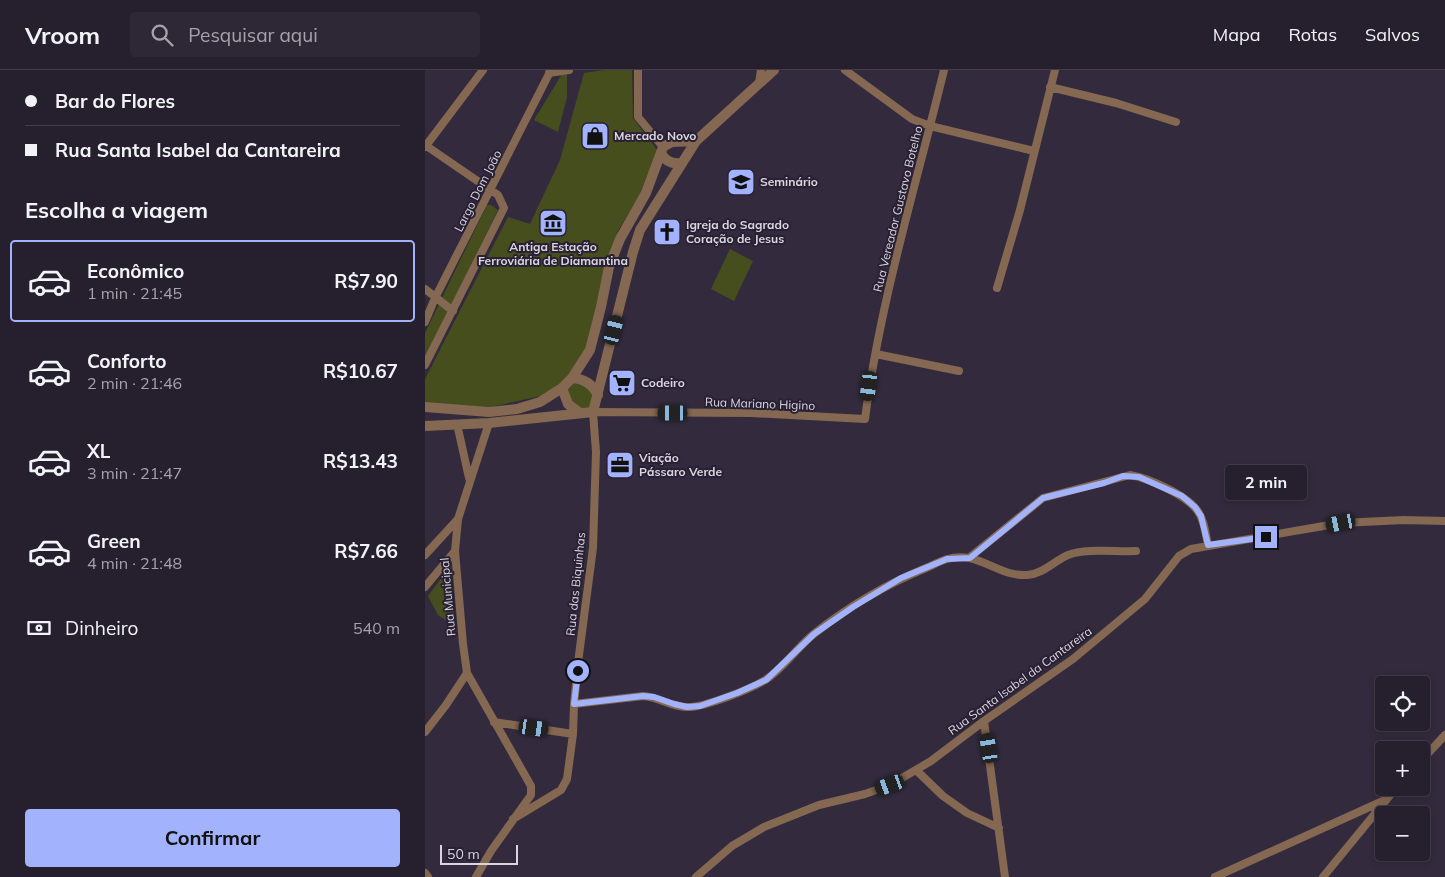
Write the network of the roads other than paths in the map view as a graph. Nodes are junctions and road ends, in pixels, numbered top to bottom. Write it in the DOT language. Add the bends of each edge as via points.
graph roads {
  1 [pos="483,70"];
  2 [pos="569,70"];
  3 [pos="638,70"];
  4 [pos="761,70"];
  5 [pos="774,70"];
  6 [pos="845,70"];
  7 [pos="944,70"];
  8 [pos="1055,70"];
  9 [pos="550,71"];
  10 [pos="759,83"];
  11 [pos="1051,87"];
  12 [pos="1176,122"];
  13 [pos="930,126"];
  14 [pos="695,141"];
  15 [pos="425,146"];
  16 [pos="662,150"];
  17 [pos="1034,151"];
  18 [pos="680,164"];
  19 [pos="491,190"];
  20 [pos="997,288"];
  21 [pos="425,289"];
  22 [pos="435,298"];
  23 [pos="453,311"];
  24 [pos="425,322"];
  25 [pos="876,354"];
  26 [pos="425,365"];
  27 [pos="959,371"];
  28 [pos="573,378"];
  29 [pos="562,388"];
  30 [pos="598,395"];
  31 [pos="425,408"];
  32 [pos="593,412"];
  33 [pos="580,413"];
  34 [pos="865,419"];
  35 [pos="489,423"];
  36 [pos="457,424"];
  37 [pos="425,426"];
  38 [pos="470,480"];
  39 [pos="458,519"];
  40 [pos="1445,522"];
  41 [pos="1208,545"];
  42 [pos="455,551"];
  43 [pos="1136,552"];
  44 [pos="425,555"];
  45 [pos="970,558"];
  46 [pos="425,586"];
  47 [pos="467,673"];
  48 [pos="574,704"];
  49 [pos="985,721"];
  50 [pos="494,722"];
  51 [pos="425,732"];
  52 [pos="573,734"];
  53 [pos="1445,735"];
  54 [pos="1430,751"];
  55 [pos="916,770"];
  56 [pos="1389,796"];
  57 [pos="1385,800"];
  58 [pos="513,820"];
  59 [pos="999,828"];
  60 [pos="425,873"];
  61 [pos="428,877"];
  62 [pos="476,877"];
  63 [pos="696,877"];
  64 [pos="1005,877"];
  65 [pos="1215,877"];
  66 [pos="1323,877"];
  1 -- 15 [label="street"];
  2 -- 9 [label="street"];
  3 -- 16 [label="street" via="638,117"];
  4 -- 10 [label="street"];
  5 -- 10 [label="street"];
  6 -- 13 [label="street" via="912,119"];
  7 -- 13 [label="street, Rua Vereador Gustavo Botelho"];
  8 -- 11 [label="street"];
  9 -- 19 [label="street, Largo Dom João"];
  10 -- 14 [label="street"];
  11 -- 12 [label="street"];
  11 -- 17 [label="street"];
  13 -- 17 [label="street"];
  13 -- 25 [label="street, Rua Vereador Gustavo Botelho" via="890,284"];
  14 -- 16 [label="street" via="672,142"];
  14 -- 18 [label="street"];
  15 -- 19 [label="street"];
  16 -- 18 [label="street" via="668,162"];
  16 -- 28 [label="street" via="646,193 619,238 590,350"];
  17 -- 20 [label="street"];
  18 -- 30 [label="street" via="640,230"];
  19 -- 22 [label="street, Largo Dom João"];
  19 -- 23 [label="street" via="498,195 504,208"];
  21 -- 22 [label="street"];
  22 -- 23 [label="street"];
  22 -- 24 [label="street, Largo Dom João"];
  23 -- 26 [label="street"];
  25 -- 27 [label="street"];
  25 -- 34 [label="street, Rua Vereador Gustavo Botelho"];
  28 -- 29 [label="street"];
  28 -- 30 [label="street" via="588,382"];
  29 -- 31 [label="street" via="540,402 517,409 489,412"];
  29 -- 33 [label="street" via="568,404"];
  30 -- 32 [label="street"];
  32 -- 33 [label="street"];
  32 -- 34 [label="street, Rua Mariano Higino" via="751,413"];
  32 -- 48 [label="street, Rua das Biquinhas" via="596,452 593,548"];
  33 -- 35 [label="street"];
  35 -- 36 [label="street"];
  35 -- 38 [label="street"];
  36 -- 37 [label="street"];
  36 -- 38 [label="street"];
  38 -- 39 [label="street"];
  39 -- 42 [label="street, Rua Municipal"];
  39 -- 44 [label="street"];
  40 -- 41 [label="street, Rua Santa Isabel da Cantareira" via="1341,523"];
  41 -- 45 [label="street" via="1201,516 1195,507 1182,496 1130,475 1043,498"];
  41 -- 49 [label="street, Rua Santa Isabel da Cantareira" via="1179,556 1138,605 1073,660"];
  42 -- 46 [label="street"];
  42 -- 47 [label="street, Rua Municipal"];
  43 -- 45 [label="street" via="1069,555 1027,575"];
  45 -- 48 [label="street" via="947,559 901,578 814,634 766,680 737,693 700,706 687,707 643,696"];
  47 -- 50 [label="street"];
  47 -- 51 [label="street"];
  48 -- 52 [label="street, Rua das Biquinhas"];
  49 -- 55 [label="street, Rua Santa Isabel da Cantareira"];
  49 -- 59 [label="street"];
  50 -- 52 [label="street"];
  50 -- 58 [label="street" via="531,788 531,794"];
  52 -- 58 [label="street, Rua das Biquinhas" via="567,779 561,790"];
  53 -- 54 [label="street"];
  55 -- 59 [label="street" via="967,813"];
  55 -- 63 [label="street, Rua Santa Isabel da Cantareira" via="890,785 819,806 764,828 732,846"];
  56 -- 57 [label="street"];
  57 -- 65 [label="street"];
  57 -- 66 [label="street"];
  58 -- 62 [label="street"];
  59 -- 64 [label="street"];
  60 -- 61 [label="street"];
}
